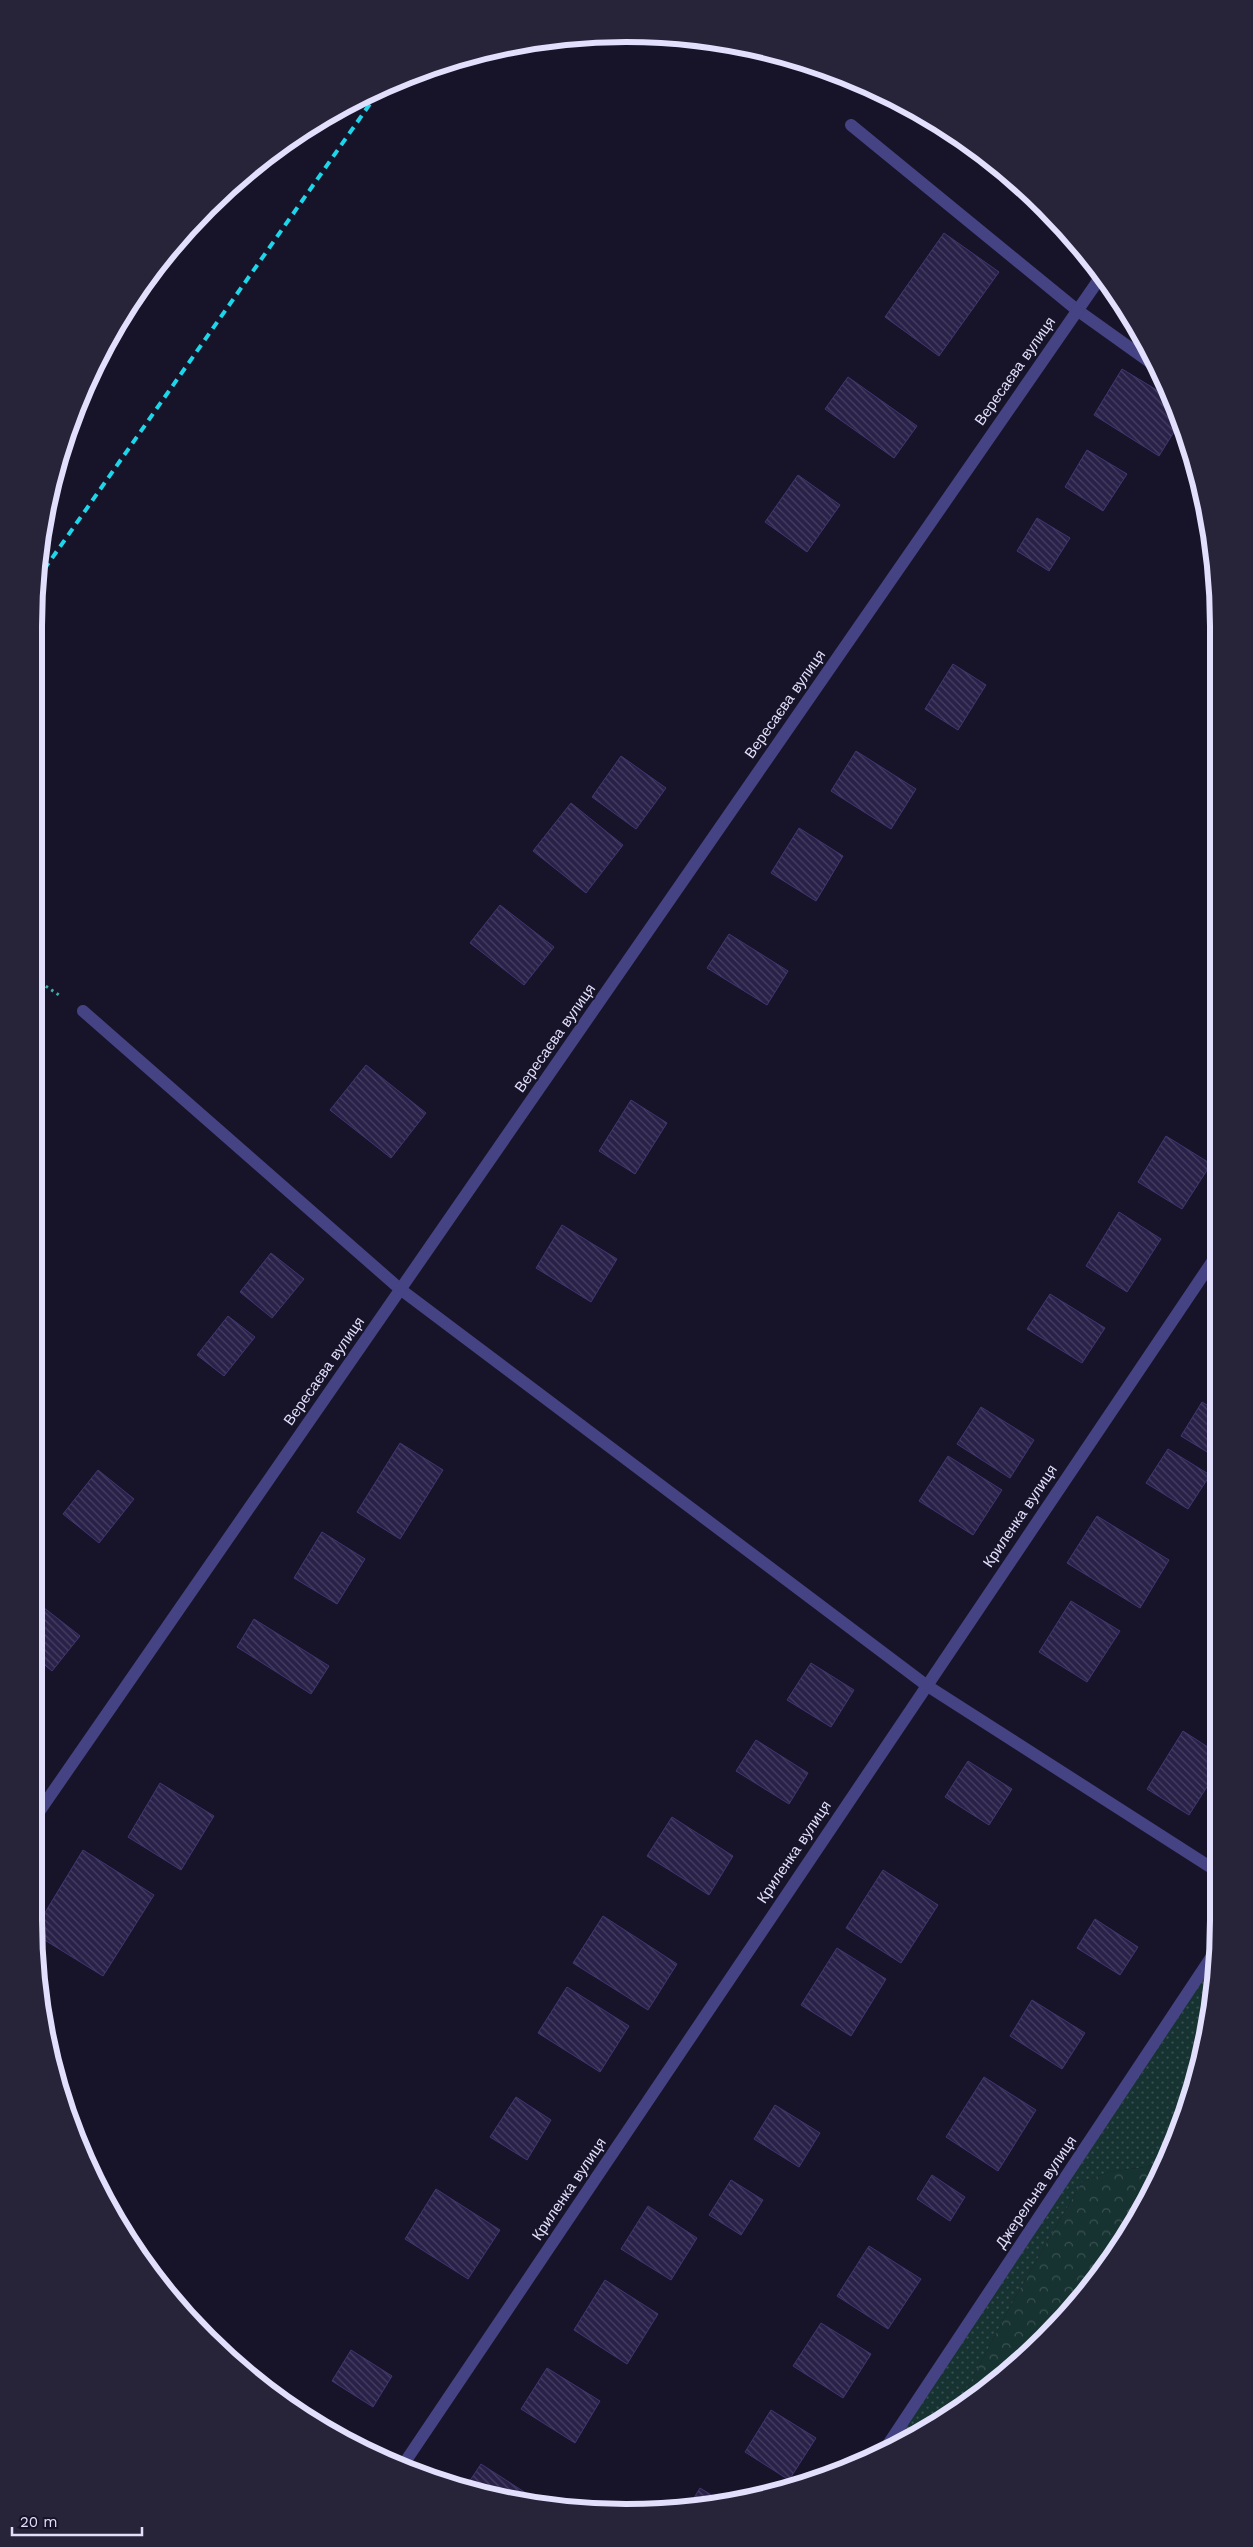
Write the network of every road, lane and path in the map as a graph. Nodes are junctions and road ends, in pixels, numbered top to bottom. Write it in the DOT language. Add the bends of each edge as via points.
graph roads {
  1 [pos="851,125"];
  2 [pos="1097,281"];
  3 [pos="1077,310"];
  4 [pos="1145,359"];
  5 [pos="83,1010"];
  6 [pos="1210,1265"];
  7 [pos="400,1289"];
  8 [pos="926,1685"];
  9 [pos="42,1807"];
  10 [pos="1210,1867"];
  11 [pos="1209,1961"];
  12 [pos="890,2441"];
  13 [pos="406,2461"];
  1 -- 3 [label="street"];
  2 -- 3 [label="street, Вересаєва вулиця"];
  3 -- 4 [label="street"];
  3 -- 7 [label="street, Вересаєва вулиця"];
  5 -- 7 [label="street"];
  6 -- 8 [label="street, Криленка вулиця"];
  7 -- 8 [label="street"];
  7 -- 9 [label="street, Вересаєва вулиця"];
  8 -- 10 [label="street"];
  8 -- 13 [label="street, Криленка вулиця"];
  11 -- 12 [label="street, Джерельна вулиця"];
}
